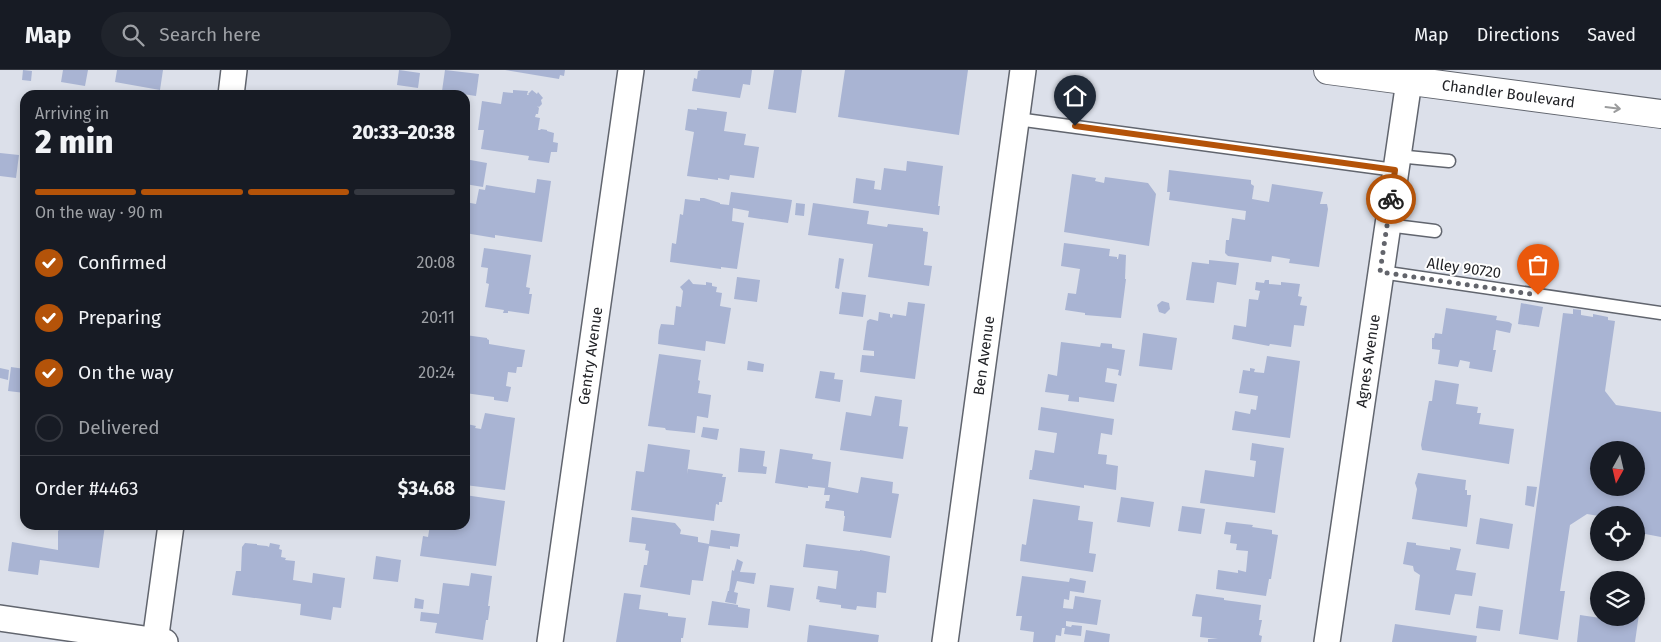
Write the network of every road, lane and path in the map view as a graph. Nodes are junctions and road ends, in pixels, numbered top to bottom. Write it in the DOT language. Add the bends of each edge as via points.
graph roads {
  1 [pos="234,70"];
  2 [pos="631,70"];
  3 [pos="1023,70"];
  4 [pos="1328,70"];
  5 [pos="1408,81"];
  6 [pos="232,90"];
  7 [pos="1661,114"];
  8 [pos="1017,119"];
  9 [pos="1449,161"];
  10 [pos="1396,163"];
  11 [pos="1387,225"];
  12 [pos="1435,231"];
  13 [pos="1380,272"];
  14 [pos="1661,313"];
  15 [pos="170,530"];
  16 [pos="0,618"];
  17 [pos="158,642"];
  18 [pos="550,642"];
  19 [pos="945,642"];
  20 [pos="1327,642"];
  1 -- 6 [label="street"];
  2 -- 18 [label="street, Gentry Avenue"];
  3 -- 8 [label="street, Ben Avenue"];
  4 -- 5 [label="street, Chandler Boulevard"];
  5 -- 7 [label="street, Chandler Boulevard, one-way"];
  5 -- 10 [label="street, Agnes Avenue"];
  8 -- 10 [label="lane"];
  8 -- 19 [label="street, Ben Avenue"];
  9 -- 10 [label="lane"];
  10 -- 11 [label="street, Agnes Avenue"];
  11 -- 12 [label="lane"];
  11 -- 13 [label="street, Agnes Avenue"];
  13 -- 14 [label="lane, Alley 90720"];
  13 -- 20 [label="street, Agnes Avenue"];
  15 -- 17 [label="street"];
  16 -- 17 [label="street"];
}
